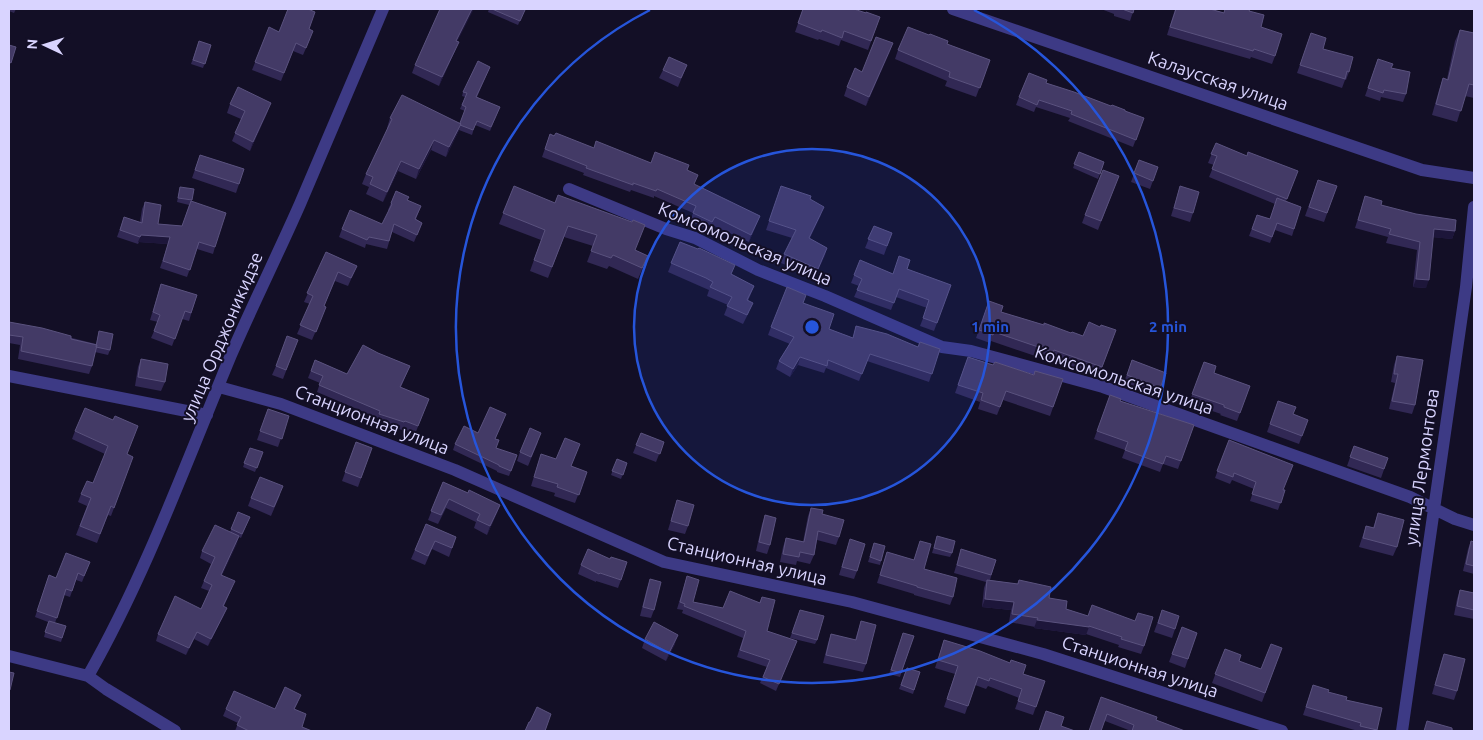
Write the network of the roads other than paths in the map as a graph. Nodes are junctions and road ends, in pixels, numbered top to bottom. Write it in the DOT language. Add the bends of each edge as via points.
graph roads {
  1 [pos="383,9"];
  2 [pos="953,9"];
  3 [pos="1474,178"];
  4 [pos="569,189"];
  5 [pos="1474,207"];
  6 [pos="9,376"];
  7 [pos="219,387"];
  8 [pos="207,415"];
  9 [pos="1434,508"];
  10 [pos="1474,525"];
  11 [pos="9,656"];
  12 [pos="88,676"];
  13 [pos="176,731"];
  14 [pos="1282,731"];
  15 [pos="1402,731"];
  1 -- 7 [label="street, улица Орджоникидзе"];
  2 -- 3 [label="street, Калаусская улица" via="1422,170"];
  4 -- 9 [label="street, Комсомольская улица" via="695,238 758,270 942,347 971,351 1103,387"];
  5 -- 9 [label="street, улица Лермонтова" via="1466,287"];
  6 -- 8 [label="street"];
  7 -- 8 [label="street, улица Орджоникидзе"];
  7 -- 14 [label="street, Станционная улица" via="281,404 455,470 664,562 852,602 1043,654"];
  8 -- 12 [label="street, улица Орджоникидзе" via="108,640"];
  9 -- 10 [label="street, Комсомольская улица"];
  9 -- 15 [label="street, улица Лермонтова"];
  11 -- 12 [label="street"];
  12 -- 13 [label="street"];
}
